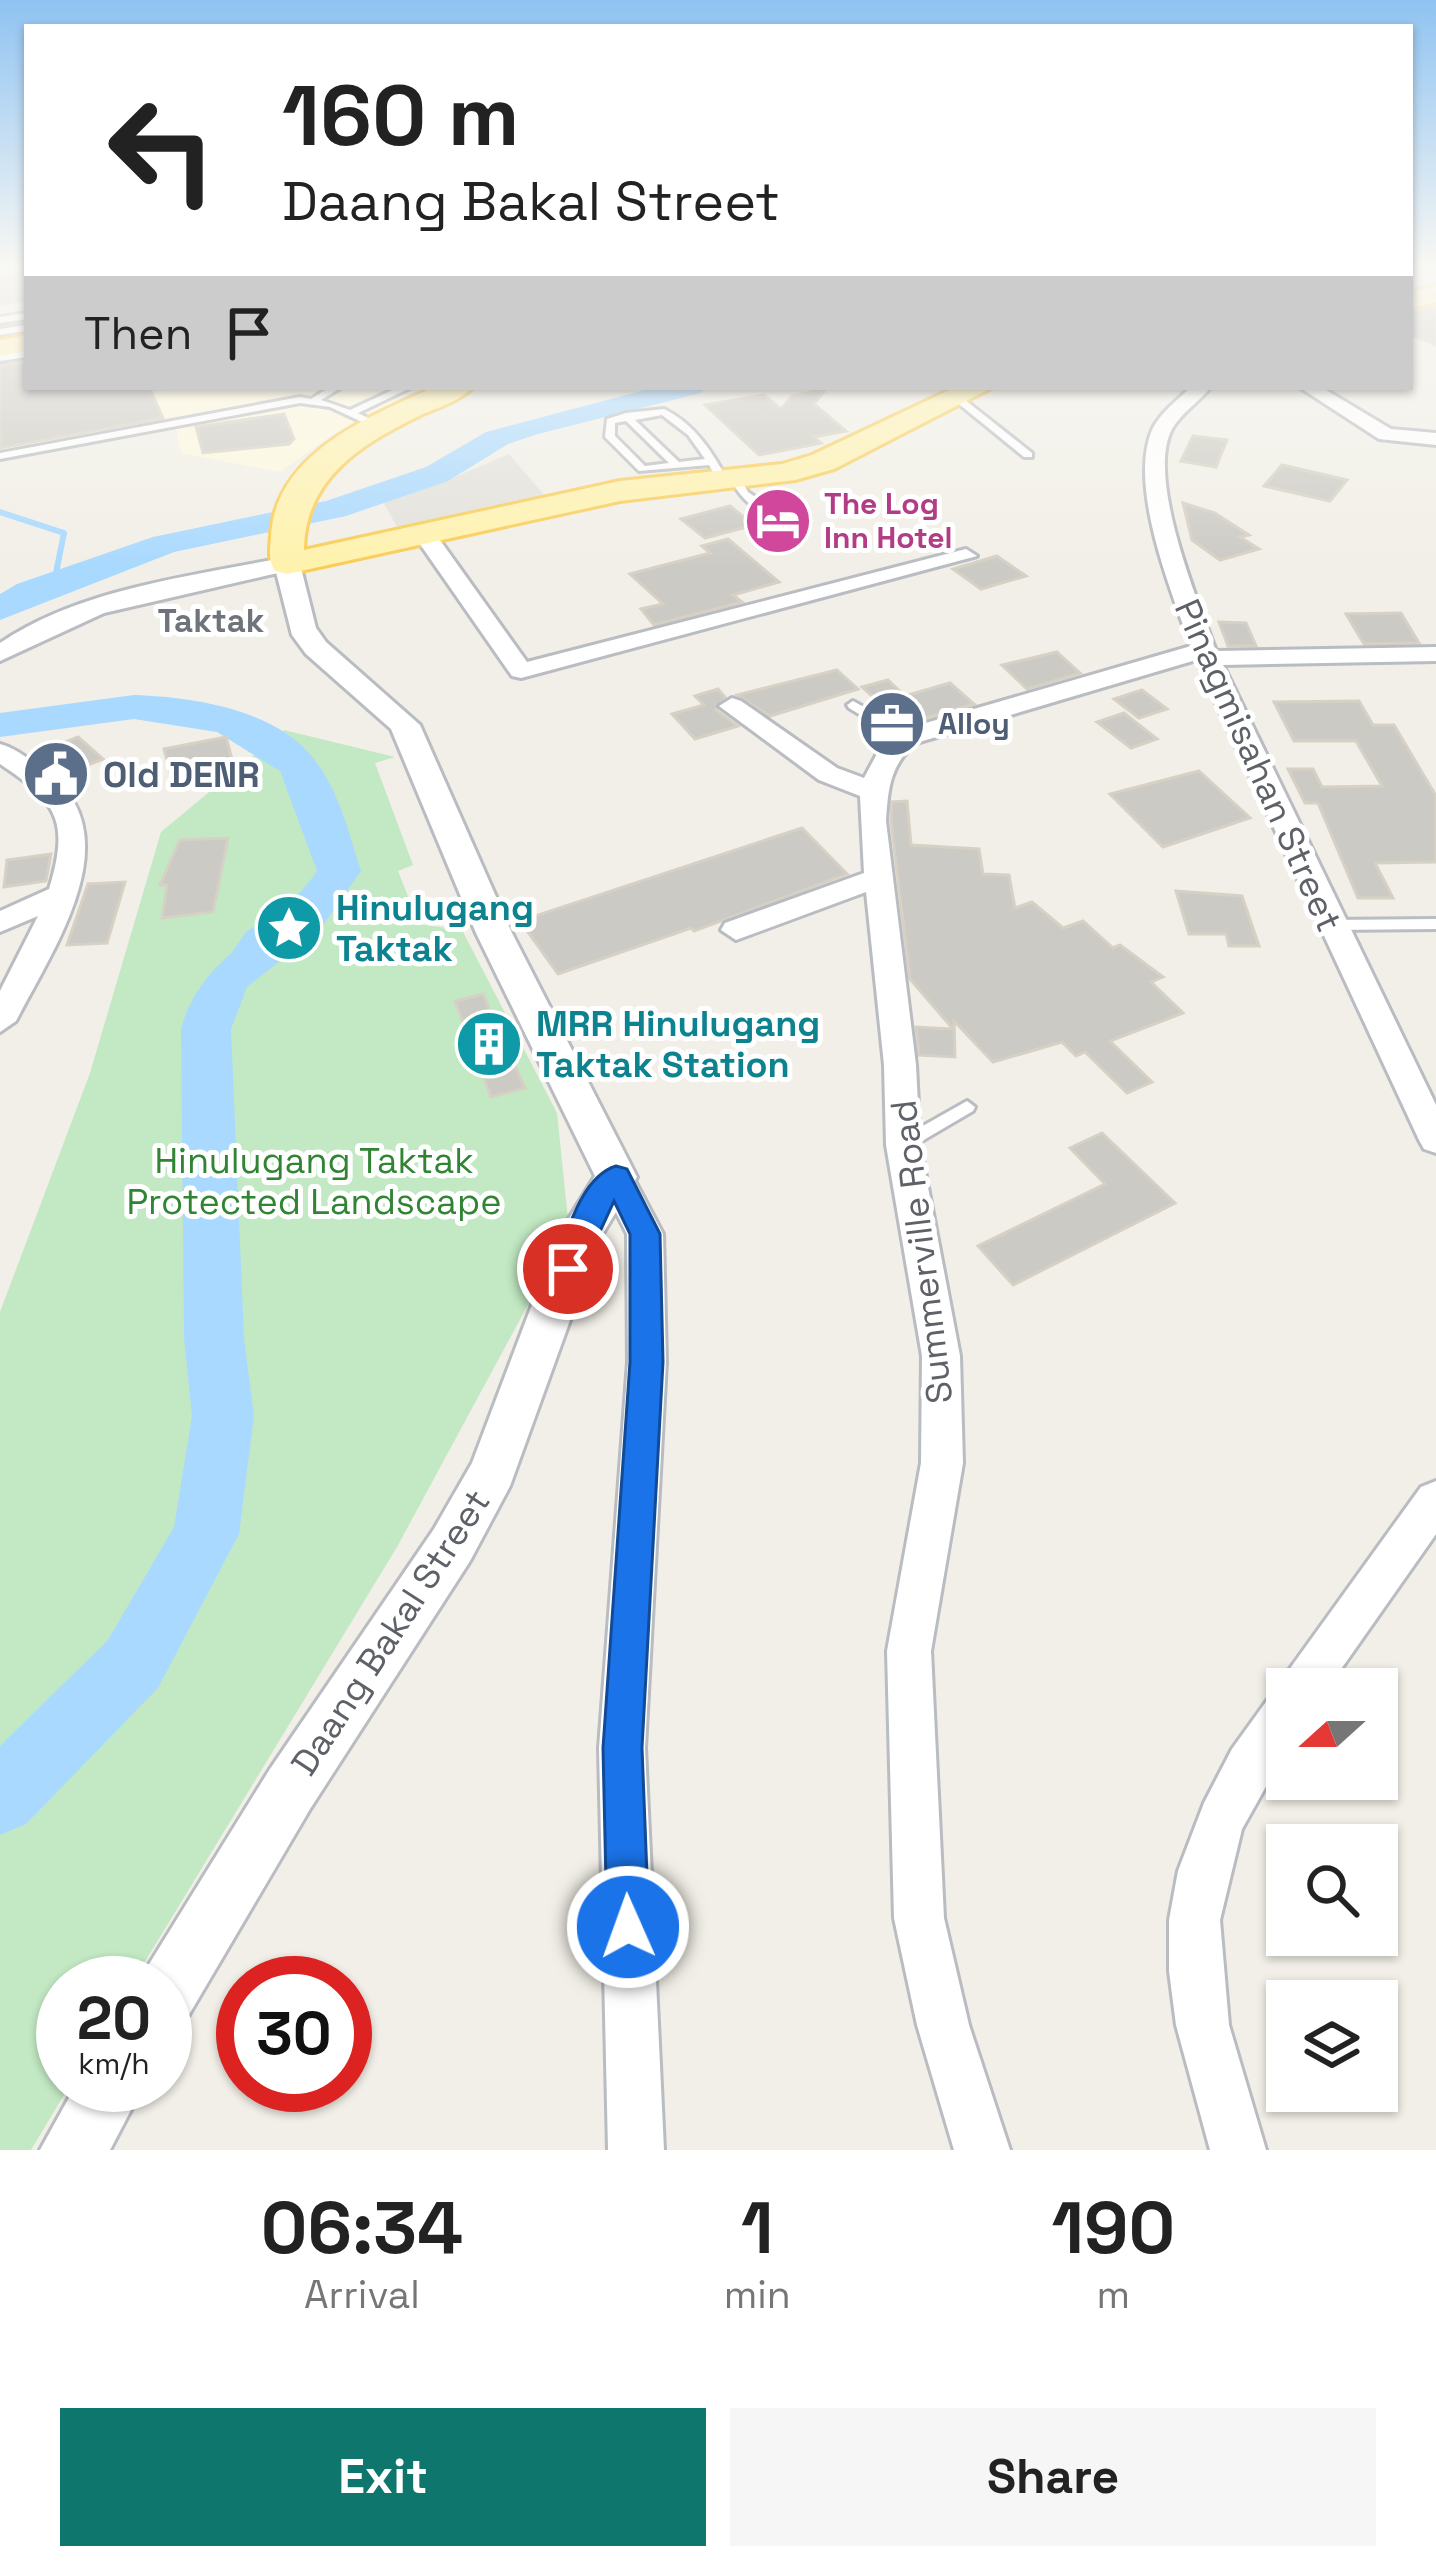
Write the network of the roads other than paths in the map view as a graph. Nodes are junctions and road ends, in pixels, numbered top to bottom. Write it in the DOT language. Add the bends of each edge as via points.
graph roads {
  1 [pos="332,390"];
  2 [pos="403,390"];
  3 [pos="450,390"];
  4 [pos="1199,390"];
  5 [pos="1313,390"];
  6 [pos="968,393"];
  7 [pos="314,401"];
  8 [pos="626,416"];
  9 [pos="364,419"];
  10 [pos="1436,439"];
  11 [pos="1028,455"];
  12 [pos="0,456"];
  13 [pos="678,466"];
  14 [pos="724,474"];
  15 [pos="774,515"];
  16 [pos="424,534"];
  17 [pos="285,549"];
  18 [pos="966,556"];
  19 [pos="0,654"];
  20 [pos="1205,654"];
  21 [pos="1436,654"];
  22 [pos="853,705"];
  23 [pos="732,706"];
  24 [pos="907,737"];
  25 [pos="0,752"];
  26 [pos="874,792"];
  27 [pos="880,877"];
  28 [pos="62,894"];
  29 [pos="0,922"];
  30 [pos="1436,924"];
  31 [pos="1330,925"];
  32 [pos="736,930"];
  33 [pos="0,1021"];
  34 [pos="1426,1093"];
  35 [pos="967,1107"];
  36 [pos="1436,1140"];
  37 [pos="903,1144"];
  38 [pos="616,1177"];
  39 [pos="1436,1500"];
  40 [pos="1315,1668"];
  41 [pos="1266,1741"];
  42 [pos="189,1956"];
  43 [pos="96,2112"];
  44 [pos="73,2150"];
  45 [pos="636,2150"];
  46 [pos="982,2150"];
  47 [pos="1238,2150"];
  1 -- 7 [label="lane"];
  2 -- 9 [label="lane"];
  3 -- 9 [label="main road"];
  4 -- 20 [label="street, Pinagmisahan Street" via="1164,425 1157,498 1163,538"];
  5 -- 10 [label="street" via="1386,435"];
  6 -- 11 [label="lane"];
  6 -- 14 [label="main road" via="823,462"];
  7 -- 9 [label="lane"];
  7 -- 12 [label="lane" via="218,411"];
  8 -- 13 [label="lane"];
  8 -- 13 [label="lane" via="610,421 610,437 637,465"];
  8 -- 14 [label="lane" via="664,412"];
  9 -- 17 [label="main road" via="310,471"];
  13 -- 14 [label="lane"];
  14 -- 15 [label="lane"];
  14 -- 16 [label="main road"];
  16 -- 17 [label="main road"];
  16 -- 18 [label="street" via="521,671"];
  17 -- 19 [label="street" via="33,632"];
  17 -- 38 [label="street" via="302,629 405,724 510,968"];
  20 -- 21 [label="street"];
  20 -- 24 [label="street"];
  20 -- 31 [label="street, Pinagmisahan Street"];
  22 -- 24 [label="lane"];
  23 -- 26 [label="street" via="828,774"];
  24 -- 26 [label="street" via="881,759"];
  25 -- 28 [label="street" via="65,801 74,828"];
  26 -- 27 [label="street, Summerville Road"];
  27 -- 32 [label="street"];
  27 -- 37 [label="street, Summerville Road"];
  28 -- 29 [label="street"];
  28 -- 33 [label="street"];
  30 -- 31 [label="lane"];
  31 -- 34 [label="street, Pinagmisahan Street"];
  34 -- 36 [label="street, Pinagmisahan Street"];
  35 -- 37 [label="lane"];
  37 -- 46 [label="street, Summerville Road" via="941,1356 942,1463 909,1651 919,1918"];
  38 -- 42 [label="street, Daang Bakal Street" via="579,1236 483,1490"];
  38 -- 45 [label="street" via="645,1234 646,1362 622,1748"];
  39 -- 40 [label="street"];
  41 -- 47 [label="street" via="1219,1820 1192,1901 1195,1996"];
  43 -- 44 [label="street"];
}
